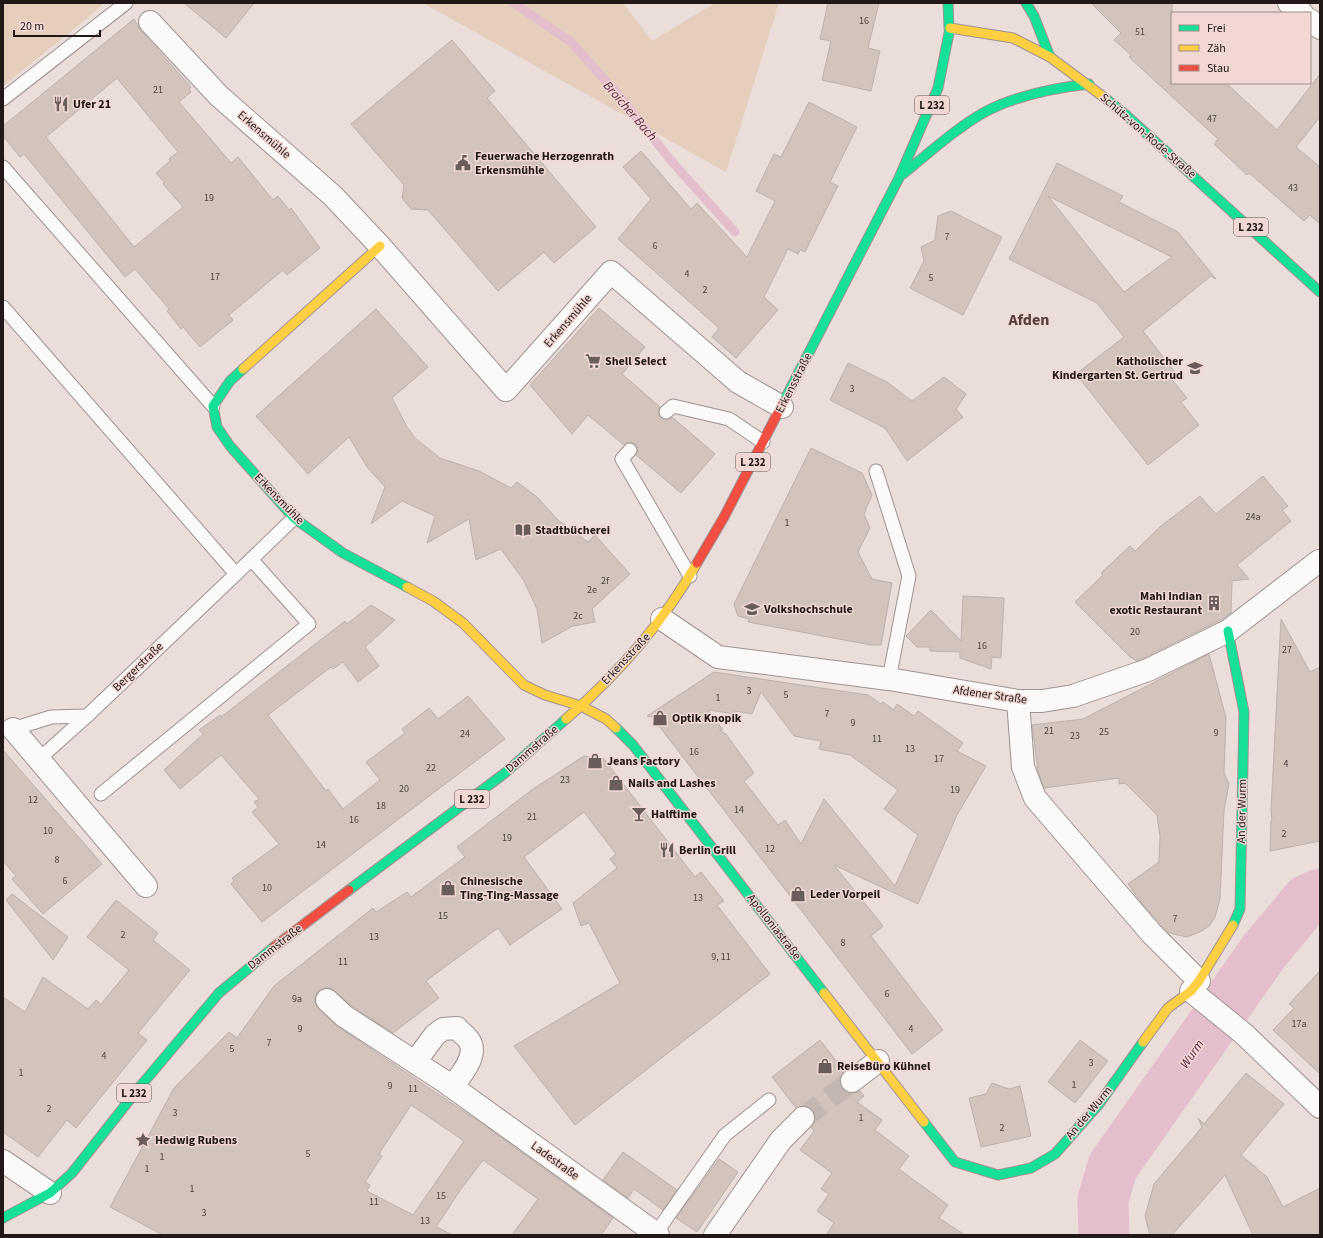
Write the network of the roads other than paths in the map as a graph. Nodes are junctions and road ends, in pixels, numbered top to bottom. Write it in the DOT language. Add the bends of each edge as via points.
graph roads {
  1 [pos="126,3"];
  2 [pos="948,3"];
  3 [pos="1026,3"];
  4 [pos="1289,3"];
  5 [pos="1301,12"];
  6 [pos="1311,21"];
  7 [pos="150,22"];
  8 [pos="949,28"];
  9 [pos="1320,28"];
  10 [pos="1050,57"];
  11 [pos="1089,84"];
  12 [pos="3,99"];
  13 [pos="3,167"];
  14 [pos="899,178"];
  15 [pos="380,246"];
  16 [pos="1320,292"];
  17 [pos="3,307"];
  18 [pos="213,406"];
  19 [pos="782,408"];
  20 [pos="666,412"];
  21 [pos="764,442"];
  22 [pos="630,450"];
  23 [pos="876,471"];
  24 [pos="294,518"];
  25 [pos="251,560"];
  26 [pos="1319,561"];
  27 [pos="236,574"];
  28 [pos="690,576"];
  29 [pos="662,619"];
  30 [pos="1228,631"];
  31 [pos="889,679"];
  32 [pos="1018,701"];
  33 [pos="581,706"];
  34 [pos="87,716"];
  35 [pos="13,730"];
  36 [pos="39,759"];
  37 [pos="101,794"];
  38 [pos="146,886"];
  39 [pos="1199,991"];
  40 [pos="327,1000"];
  41 [pos="878,1061"];
  42 [pos="415,1062"];
  43 [pos="852,1081"];
  44 [pos="452,1087"];
  45 [pos="769,1100"];
  46 [pos="1320,1107"];
  47 [pos="803,1118"];
  48 [pos="3,1161"];
  49 [pos="955,1162"];
  50 [pos="50,1194"];
  51 [pos="3,1218"];
  52 [pos="657,1234"];
  53 [pos="715,1235"];
  1 -- 12 [label="lane"];
  2 -- 8 [label="main road, Erkensstraße"];
  3 -- 10 [label="main road" via="1034,16"];
  4 -- 5 [label="street"];
  6 -- 9 [label="street"];
  7 -- 15 [label="street, Erkensmühle" via="220,96 333,196"];
  8 -- 10 [label="main road, Schütz-von-Rode-Straße / L 232" via="1013,38"];
  8 -- 14 [label="main road, Erkensstraße / L 232" via="938,88"];
  10 -- 11 [label="main road, Schütz-von-Rode-Straße / L 232"];
  11 -- 14 [label="main road" via="1038,91 996,106 962,127"];
  11 -- 16 [label="main road, Schütz-von-Rode-Straße / L 232"];
  13 -- 18 [label="lane"];
  14 -- 19 [label="main road, Erkensstraße / L 232"];
  15 -- 18 [label="main road" via="230,381"];
  15 -- 19 [label="street, Erkensmühle" via="506,390 611,272 738,382"];
  17 -- 27 [label="lane"];
  18 -- 24 [label="main road, Erkensmühle" via="217,427 230,446"];
  19 -- 21 [label="main road, Erkensstraße / L 232"];
  20 -- 21 [label="lane" via="673,406 729,419"];
  21 -- 28 [label="main road, Erkensstraße / L 232"];
  22 -- 28 [label="lane" via="622,460"];
  23 -- 31 [label="lane" via="909,576"];
  24 -- 25 [label="lane, Bergerstraße"];
  24 -- 33 [label="main road, Erkensmühle" via="343,554 433,601 463,623 524,685 544,696"];
  25 -- 27 [label="lane, Bergerstraße"];
  25 -- 37 [label="lane" via="309,624"];
  26 -- 30 [label="street, Afdener Straße"];
  27 -- 34 [label="lane, Bergerstraße"];
  28 -- 29 [label="main road, Erkensstraße / L 232"];
  29 -- 31 [label="street, Afdener Straße" via="718,658"];
  29 -- 33 [label="main road, Erkensstraße / L 232"];
  30 -- 32 [label="street, Afdener Straße" via="1148,670 1073,696 1042,701"];
  30 -- 39 [label="main road, An der Wurm" via="1244,712 1240,909"];
  31 -- 32 [label="street, Afdener Straße"];
  32 -- 39 [label="street" via="1024,767 1035,798"];
  33 -- 41 [label="main road, Apolloniastraße" via="606,719 633,745"];
  33 -- 50 [label="main road, Dammstraße / L 232" via="505,774 278,943 219,993 138,1088 72,1173"];
  34 -- 35 [label="lane" via="50,717"];
  34 -- 36 [label="lane, Bergerstraße"];
  35 -- 36 [label="street"];
  36 -- 38 [label="street"];
  39 -- 46 [label="street"];
  39 -- 49 [label="main road, An der Wurm" via="1168,1008 1099,1104 1055,1154 1031,1168 998,1175"];
  40 -- 42 [label="street, Ladestraße" via="344,1016"];
  41 -- 43 [label="street"];
  41 -- 49 [label="main road, Apolloniastraße"];
  42 -- 44 [label="street, Ladestraße"];
  42 -- 44 [label="street" via="435,1034 443,1029 457,1028 469,1040 472,1056"];
  44 -- 52 [label="street, Ladestraße"];
  45 -- 52 [label="lane" via="726,1135"];
  47 -- 53 [label="street" via="781,1140"];
  48 -- 50 [label="street"];
  50 -- 51 [label="main road, Dammstraße / L 232"];
}
